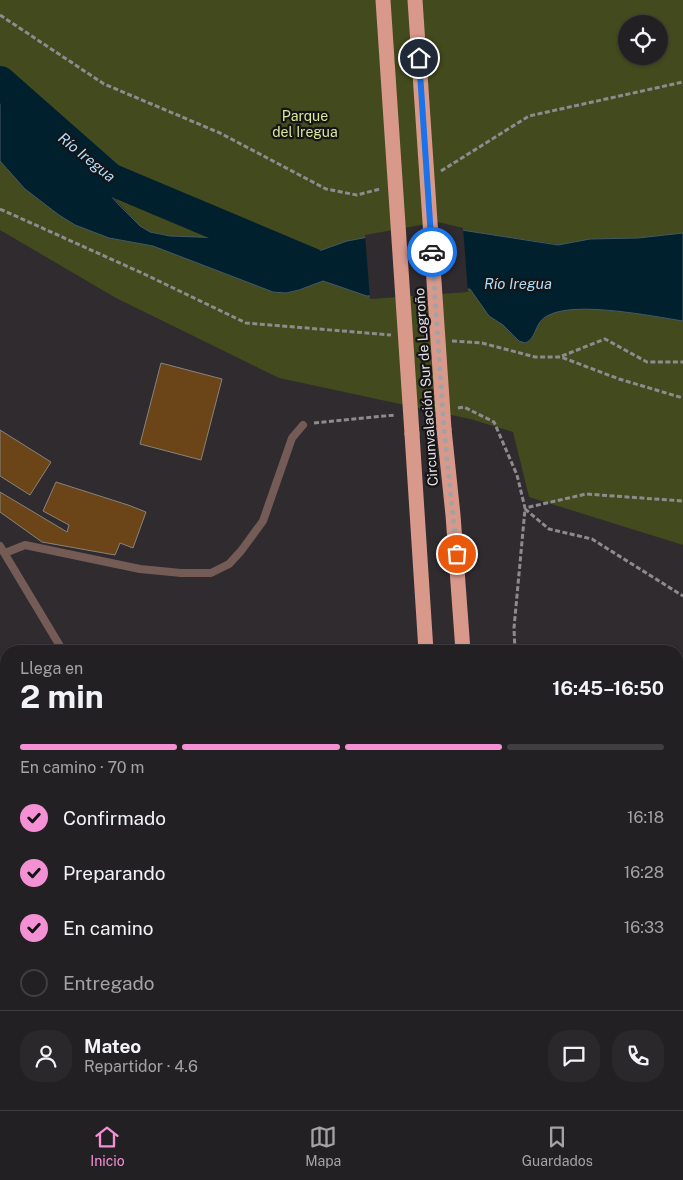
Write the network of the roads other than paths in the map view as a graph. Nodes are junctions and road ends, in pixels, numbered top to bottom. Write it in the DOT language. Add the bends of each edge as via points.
graph roads {
  1 [pos="383,0"];
  2 [pos="415,0"];
  3 [pos="303,425"];
  4 [pos="453,515"];
  5 [pos="0,546"];
  6 [pos="4,553"];
  7 [pos="59,645"];
  8 [pos="426,645"];
  9 [pos="462,645"];
  10 [pos="467,645"];
  1 -- 8 [label="highway, Circunvalación Sur de Logroño, bridge"];
  2 -- 4 [label="highway, Circunvalación Sur de Logroño, bridge" via="444,429"];
  3 -- 6 [label="lane" via="292,438 263,520 229,564 211,573 140,569 25,545"];
  4 -- 9 [label="highway, Circunvalación Sur de Logroño"];
  4 -- 10 [label="highway"];
  5 -- 6 [label="lane"];
  6 -- 7 [label="lane"];
}
